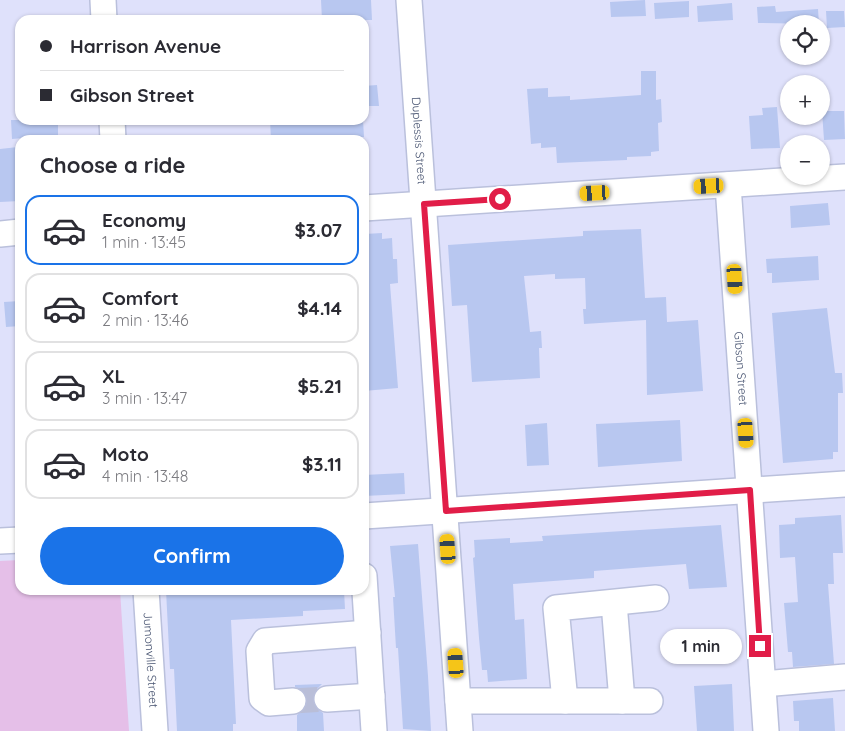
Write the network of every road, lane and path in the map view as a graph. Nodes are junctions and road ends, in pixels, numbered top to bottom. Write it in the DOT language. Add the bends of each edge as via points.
graph roads {
  1 [pos="103,0"];
  2 [pos="409,0"];
  3 [pos="104,15"];
  4 [pos="845,177"];
  5 [pos="728,185"];
  6 [pos="424,204"];
  7 [pos="369,208"];
  8 [pos="15,232"];
  9 [pos="0,234"];
  10 [pos="845,484"];
  11 [pos="750,490"];
  12 [pos="446,511"];
  13 [pos="369,516"];
  14 [pos="15,540"];
  15 [pos="0,541"];
  16 [pos="146,595"];
  17 [pos="365,595"];
  18 [pos="656,598"];
  19 [pos="614,602"];
  20 [pos="368,633"];
  21 [pos="845,677"];
  22 [pos="763,684"];
  23 [pos="372,696"];
  24 [pos="327,699"];
  25 [pos="293,701"];
  26 [pos="458,701"];
  27 [pos="565,701"];
  28 [pos="622,701"];
  29 [pos="650,701"];
  30 [pos="155,731"];
  31 [pos="374,731"];
  32 [pos="460,731"];
  33 [pos="766,731"];
  1 -- 3 [label="street"];
  2 -- 6 [label="street, Duplessis Street"];
  4 -- 5 [label="street"];
  5 -- 6 [label="street"];
  5 -- 11 [label="street, Gibson Street"];
  6 -- 7 [label="street"];
  6 -- 12 [label="street, Duplessis Street"];
  8 -- 9 [label="street"];
  10 -- 11 [label="street"];
  11 -- 12 [label="street"];
  11 -- 22 [label="street, Gibson Street"];
  12 -- 13 [label="street"];
  12 -- 26 [label="street, Duplessis Street"];
  14 -- 15 [label="street"];
  16 -- 30 [label="street, Jumonville Street"];
  17 -- 20 [label="street"];
  18 -- 19 [label="street"];
  19 -- 27 [label="street" via="556,608"];
  19 -- 28 [label="street"];
  20 -- 23 [label="street"];
  20 -- 25 [label="street" via="265,641 259,651 262,698 269,702"];
  21 -- 22 [label="street"];
  22 -- 33 [label="street, Gibson Street"];
  23 -- 24 [label="street"];
  23 -- 31 [label="street"];
  26 -- 27 [label="street"];
  26 -- 32 [label="street, Duplessis Street"];
  27 -- 28 [label="street"];
  28 -- 29 [label="street"];
}
